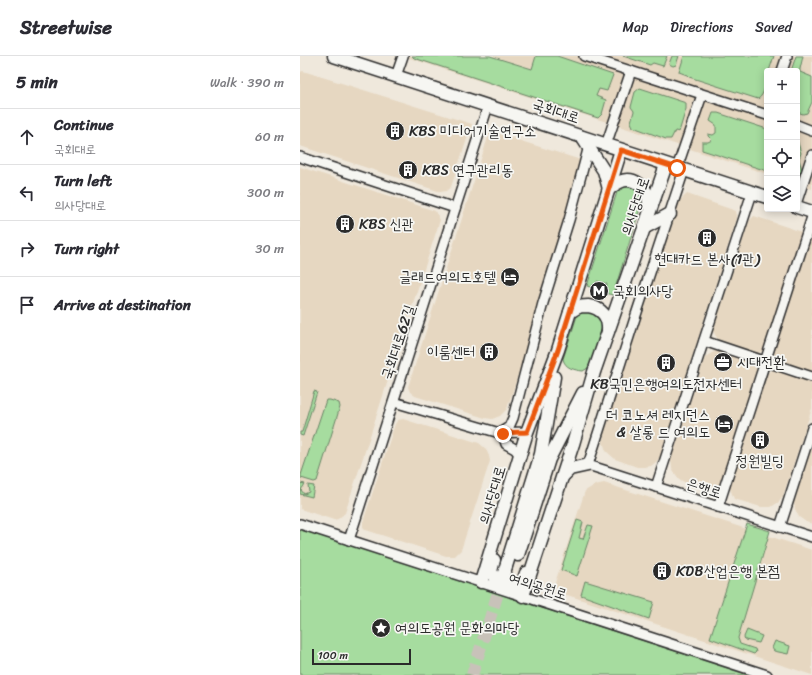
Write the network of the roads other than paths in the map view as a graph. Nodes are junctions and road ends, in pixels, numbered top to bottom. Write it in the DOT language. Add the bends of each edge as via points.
graph roads {
  1 [pos="334,56"];
  2 [pos="403,56"];
  3 [pos="584,56"];
  4 [pos="787,56"];
  5 [pos="783,68"];
  6 [pos="631,71"];
  7 [pos="396,76"];
  8 [pos="702,95"];
  9 [pos="488,106"];
  10 [pos="764,114"];
  11 [pos="800,126"];
  12 [pos="812,131"];
  13 [pos="586,142"];
  14 [pos="606,145"];
  15 [pos="621,150"];
  16 [pos="812,155"];
  17 [pos="300,157"];
  18 [pos="676,168"];
  19 [pos="608,189"];
  20 [pos="800,192"];
  21 [pos="752,193"];
  22 [pos="764,196"];
  23 [pos="455,208"];
  24 [pos="800,208"];
  25 [pos="650,211"];
  26 [pos="812,212"];
  27 [pos="670,214"];
  28 [pos="812,217"];
  29 [pos="644,228"];
  30 [pos="570,312"];
  31 [pos="608,332"];
  32 [pos="704,341"];
  33 [pos="558,350"];
  34 [pos="765,362"];
  35 [pos="594,372"];
  36 [pos="812,377"];
  37 [pos="394,402"];
  38 [pos="812,428"];
  39 [pos="527,432"];
  40 [pos="502,434"];
  41 [pos="573,444"];
  42 [pos="521,456"];
  43 [pos="588,465"];
  44 [pos="562,476"];
  45 [pos="656,487"];
  46 [pos="718,507"];
  47 [pos="300,524"];
  48 [pos="780,527"];
  49 [pos="496,535"];
  50 [pos="812,537"];
  51 [pos="349,540"];
  52 [pos="538,551"];
  53 [pos="481,582"];
  54 [pos="523,596"];
  55 [pos="767,675"];
  1 -- 7 [label="main road, 국회대로"];
  2 -- 7 [label="street"];
  3 -- 6 [label="street"];
  4 -- 5 [label="street"];
  6 -- 8 [label="street"];
  6 -- 14 [label="street"];
  7 -- 9 [label="main road, 국회대로"];
  8 -- 10 [label="street"];
  8 -- 18 [label="street"];
  9 -- 13 [label="main road, 국회대로"];
  9 -- 23 [label="street, 국회대로62길"];
  11 -- 12 [label="street"];
  13 -- 14 [label="main road, 국회대로"];
  13 -- 19 [label="main road" via="604,171"];
  13 -- 40 [label="street" via="568,220 513,418"];
  14 -- 15 [label="main road, 국회대로"];
  15 -- 18 [label="main road, 국회대로"];
  15 -- 19 [label="main road, 의사당대로"];
  16 -- 20 [label="street"];
  17 -- 23 [label="street"];
  18 -- 21 [label="main road, 국회대로"];
  18 -- 25 [label="main road, 의사당대로"];
  18 -- 27 [label="street"];
  19 -- 25 [label="main road" via="621,181 634,181 647,193"];
  19 -- 30 [label="main road, 의사당대로"];
  21 -- 22 [label="main road, 국회대로"];
  21 -- 32 [label="street"];
  23 -- 37 [label="street, 국회대로62길"];
  24 -- 26 [label="main road"];
  25 -- 29 [label="main road, 의사당대로"];
  27 -- 29 [label="main road"];
  27 -- 43 [label="street"];
  28 -- 34 [label="street"];
  29 -- 31 [label="main road, 의사당대로"];
  30 -- 31 [label="main road" via="579,306 594,307 606,316"];
  30 -- 33 [label="main road, 의사당대로"];
  31 -- 35 [label="main road, 의사당대로"];
  32 -- 34 [label="street"];
  32 -- 45 [label="street"];
  33 -- 35 [label="main road, 의사당대로" via="541,454 507,576 549,460"];
  33 -- 39 [label="main road, 의사당대로"];
  34 -- 36 [label="street"];
  34 -- 46 [label="street"];
  35 -- 41 [label="main road, 의사당대로"];
  37 -- 40 [label="street"];
  37 -- 51 [label="street, 국회대로62길"];
  38 -- 48 [label="street"];
  39 -- 40 [label="street"];
  39 -- 42 [label="main road, 의사당대로"];
  40 -- 42 [label="street" via="506,444"];
  41 -- 43 [label="main road" via="578,455"];
  41 -- 44 [label="main road, 의사당대로"];
  42 -- 49 [label="main road, 의사당대로"];
  43 -- 44 [label="main road" via="570,469"];
  43 -- 45 [label="street, 은행로"];
  44 -- 52 [label="main road, 의사당대로"];
  45 -- 46 [label="street, 은행로"];
  46 -- 48 [label="street, 은행로"];
  47 -- 51 [label="street, 여의공원로"];
  48 -- 50 [label="street, 은행로"];
  49 -- 52 [label="main road" via="495,559 491,571 494,579 505,583 522,584"];
  49 -- 53 [label="main road, 의사당대로"];
  51 -- 53 [label="street, 여의공원로"];
  52 -- 54 [label="main road, 의사당대로"];
  53 -- 54 [label="street, 여의공원로"];
  54 -- 55 [label="street, 여의공원로"];
}
